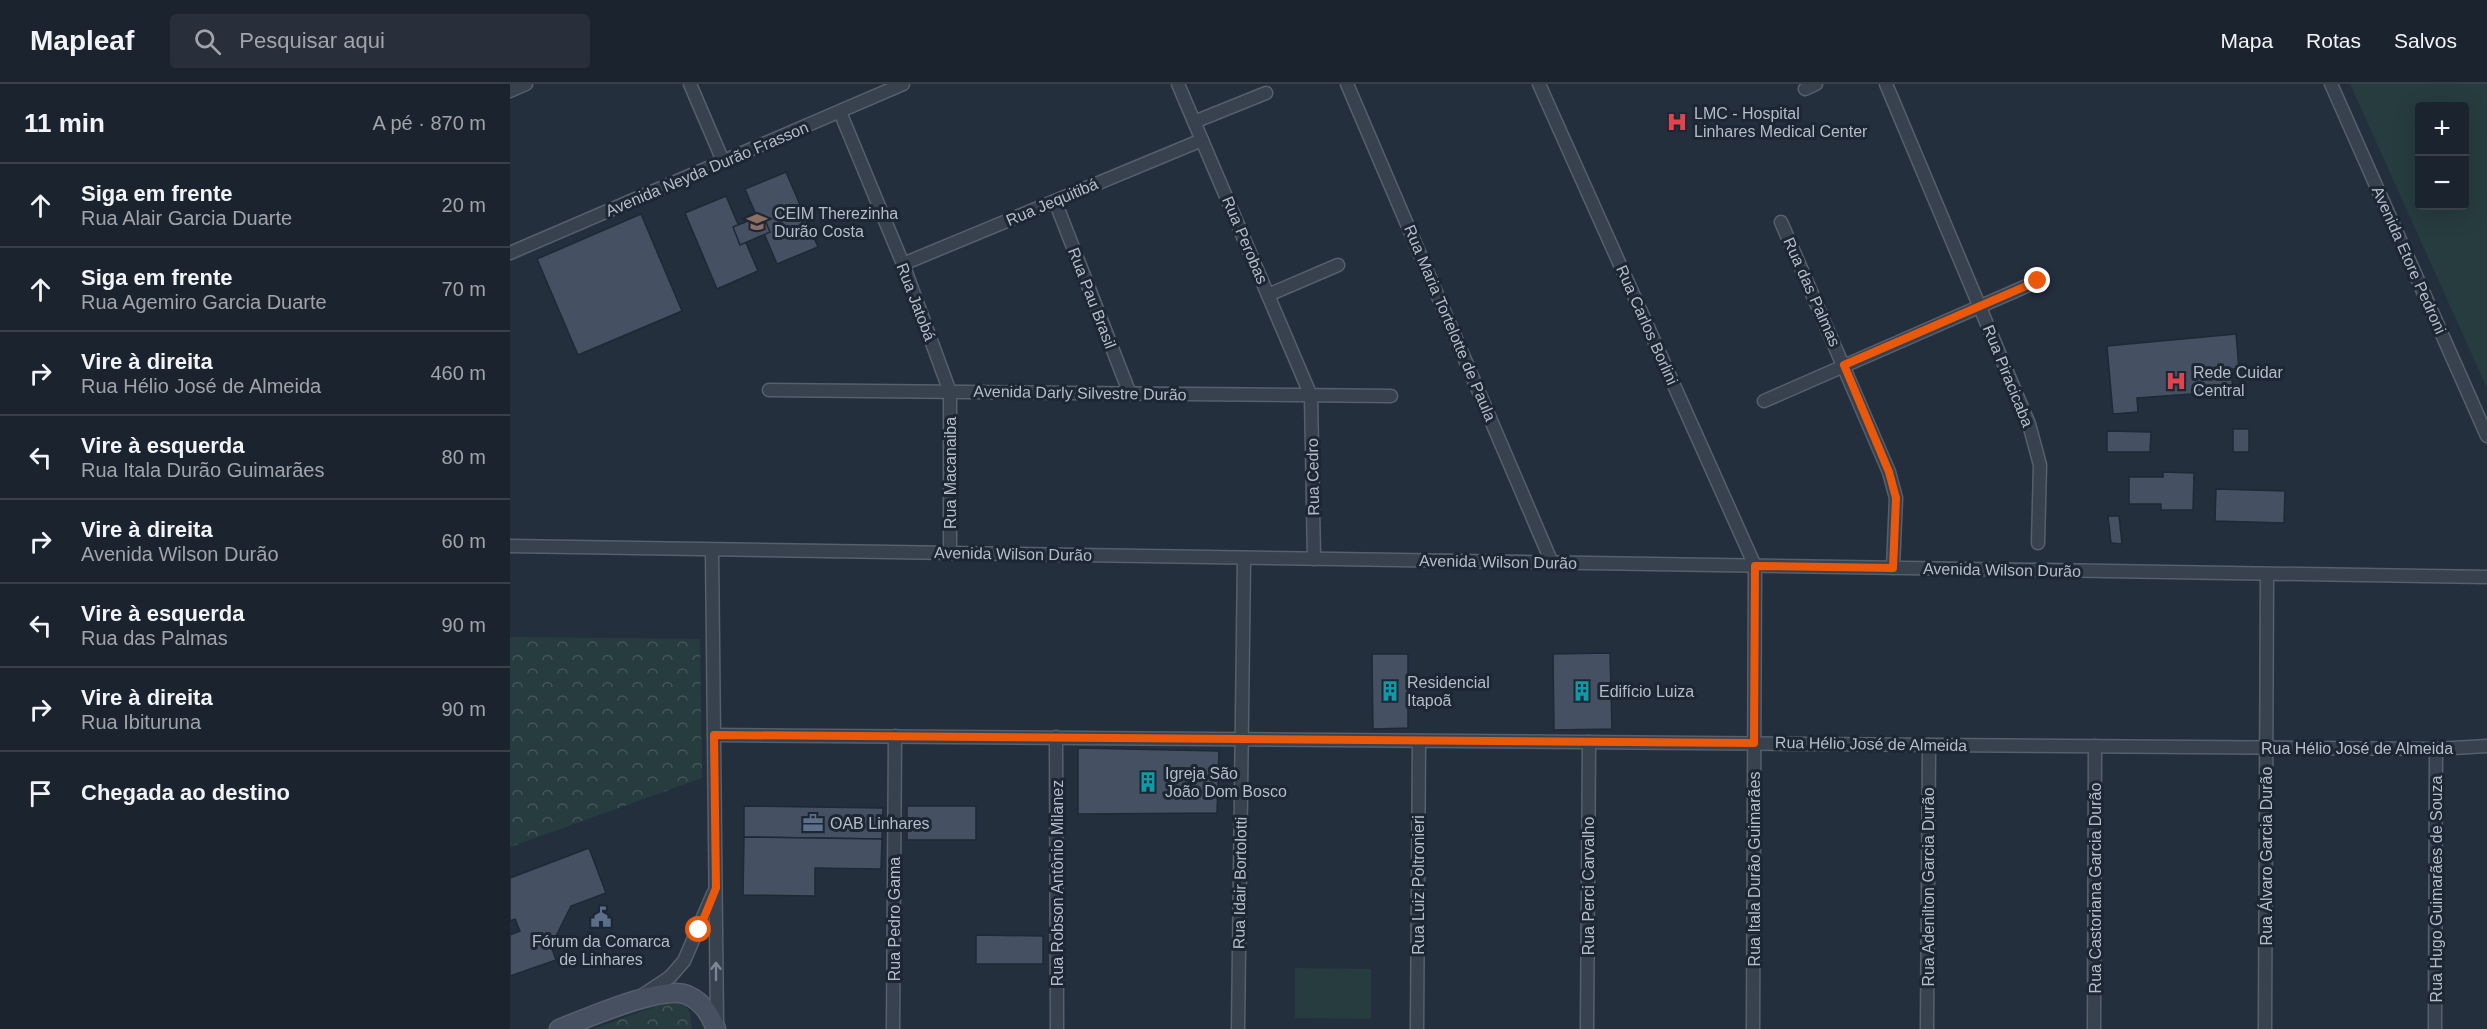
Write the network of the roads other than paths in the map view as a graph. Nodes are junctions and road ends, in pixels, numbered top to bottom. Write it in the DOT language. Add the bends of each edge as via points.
graph roads {
  1 [pos="525,84"];
  2 [pos="690,84"];
  3 [pos="903,84"];
  4 [pos="1178,84"];
  5 [pos="1347,84"];
  6 [pos="1539,84"];
  7 [pos="1886,84"];
  8 [pos="2331,84"];
  9 [pos="510,91"];
  10 [pos="1266,93"];
  11 [pos="840,112"];
  12 [pos="1194,122"];
  13 [pos="1202,140"];
  14 [pos="723,161"];
  15 [pos="1055,201"];
  16 [pos="1781,222"];
  17 [pos="510,253"];
  18 [pos="903,264"];
  19 [pos="1338,265"];
  20 [pos="2038,281"];
  21 [pos="1268,295"];
  22 [pos="1980,307"];
  23 [pos="1844,365"];
  24 [pos="769,390"];
  25 [pos="950,392"];
  26 [pos="1130,394"];
  27 [pos="1311,396"];
  28 [pos="1391,396"];
  29 [pos="1764,401"];
  30 [pos="2487,436"];
  31 [pos="2038,543"];
  32 [pos="510,546"];
  33 [pos="712,550"];
  34 [pos="950,553"];
  35 [pos="1244,558"];
  36 [pos="1314,559"];
  37 [pos="1552,563"];
  38 [pos="1755,566"];
  39 [pos="1893,568"];
  40 [pos="2267,574"];
  41 [pos="2487,577"];
  42 [pos="714,735"];
  43 [pos="895,736"];
  44 [pos="1056,738"];
  45 [pos="1242,739"];
  46 [pos="1419,741"];
  47 [pos="1589,742"];
  48 [pos="1754,743"];
  49 [pos="1929,745"];
  50 [pos="2095,746"];
  51 [pos="2487,746"];
  52 [pos="2266,748"];
  53 [pos="2436,749"];
  54 [pos="716,888"];
  55 [pos="631,1003"];
  56 [pos="558,1029"];
  57 [pos="716,1029"];
  58 [pos="893,1029"];
  59 [pos="1058,1029"];
  60 [pos="1238,1029"];
  61 [pos="1418,1029"];
  62 [pos="1587,1029"];
  63 [pos="1753,1029"];
  64 [pos="1927,1029"];
  65 [pos="2094,1029"];
  66 [pos="2265,1029"];
  67 [pos="2436,1029"];
  1 -- 9 [label="street"];
  2 -- 14 [label="street"];
  3 -- 11 [label="street, Avenida Neyda Durão Frasson"];
  4 -- 12 [label="street, Rua Perobas"];
  5 -- 37 [label="street, Rua Maria Tortelotte de Paula"];
  6 -- 38 [label="street, Rua Carlos Borlini"];
  7 -- 22 [label="street, Rua Piracicaba"];
  8 -- 30 [label="street, Avenida Etore Pedroni"];
  10 -- 12 [label="street"];
  11 -- 14 [label="street, Avenida Neyda Durão Frasson"];
  11 -- 18 [label="street, Rua Jatobá"];
  12 -- 13 [label="street, Rua Perobas"];
  13 -- 15 [label="street, Rua Jequitibá"];
  13 -- 21 [label="street, Rua Perobas"];
  14 -- 17 [label="street, Avenida Neyda Durão Frasson"];
  15 -- 18 [label="street, Rua Jequitibá"];
  15 -- 26 [label="street, Rua Pau Brasil"];
  16 -- 23 [label="street, Rua das Palmas"];
  18 -- 25 [label="street, Rua Jatobá"];
  19 -- 21 [label="street"];
  20 -- 22 [label="street"];
  21 -- 27 [label="street, Rua Perobas"];
  22 -- 23 [label="street"];
  22 -- 31 [label="street, Rua Piracicaba" via="2029,424 2040,465"];
  23 -- 29 [label="street"];
  23 -- 39 [label="street, Rua das Palmas" via="1896,498"];
  24 -- 25 [label="street, Avenida Darly Silvestre Durão"];
  25 -- 26 [label="street, Avenida Darly Silvestre Durão"];
  25 -- 34 [label="street, Rua Macanaiba"];
  26 -- 27 [label="street, Avenida Darly Silvestre Durão"];
  27 -- 28 [label="street, Avenida Darly Silvestre Durão"];
  27 -- 36 [label="street, Rua Cedro"];
  32 -- 33 [label="street, Avenida Wilson Durão"];
  33 -- 34 [label="street, Avenida Wilson Durão"];
  33 -- 42 [label="street"];
  34 -- 35 [label="street, Avenida Wilson Durão"];
  35 -- 36 [label="street, Avenida Wilson Durão"];
  35 -- 45 [label="street, Rua Idair Bortolotti"];
  36 -- 37 [label="street, Avenida Wilson Durão"];
  37 -- 38 [label="street, Avenida Wilson Durão"];
  38 -- 39 [label="street, Avenida Wilson Durão"];
  38 -- 48 [label="street, Rua Itala Durão Guimarães"];
  39 -- 40 [label="street, Avenida Wilson Durão"];
  40 -- 41 [label="street, Avenida Wilson Durão"];
  40 -- 52 [label="street, Rua Álvaro Garcia Durão"];
  42 -- 43 [label="street, Rua Hélio José de Almeida"];
  42 -- 54 [label="street"];
  43 -- 44 [label="street, Rua Hélio José de Almeida"];
  43 -- 58 [label="street, Rua Pedro Gama"];
  44 -- 45 [label="street, Rua Hélio José de Almeida"];
  44 -- 59 [label="street, Rua Robson Antônio Milanez"];
  45 -- 46 [label="street, Rua Hélio José de Almeida"];
  45 -- 60 [label="street, Rua Idair Bortolotti"];
  46 -- 47 [label="street, Rua Hélio José de Almeida"];
  46 -- 61 [label="street, Rua Luiz Poltronieri"];
  47 -- 48 [label="street, Rua Hélio José de Almeida"];
  47 -- 62 [label="street, Rua Perci Carvalho"];
  48 -- 49 [label="street, Rua Hélio José de Almeida"];
  48 -- 63 [label="street, Rua Itala Durão Guimarães"];
  49 -- 50 [label="street, Rua Hélio José de Almeida"];
  49 -- 64 [label="street, Rua Adenilton Garcia Durão"];
  50 -- 52 [label="street, Rua Hélio José de Almeida"];
  50 -- 65 [label="street, Rua Castoriana Garcia Durão"];
  51 -- 53 [label="street, Rua Hélio José de Almeida"];
  52 -- 53 [label="street, Rua Hélio José de Almeida"];
  52 -- 66 [label="street, Rua Álvaro Garcia Durão"];
  53 -- 67 [label="street, Rua Hugo Guimarães de Souza"];
  54 -- 55 [label="street" via="684,961 670,977"];
  57 -- 54 [label="street, one-way"];
  55 -- 56 [label="main road"];
  55 -- 57 [label="main road" via="666,992 687,995 709,1011"];
}
